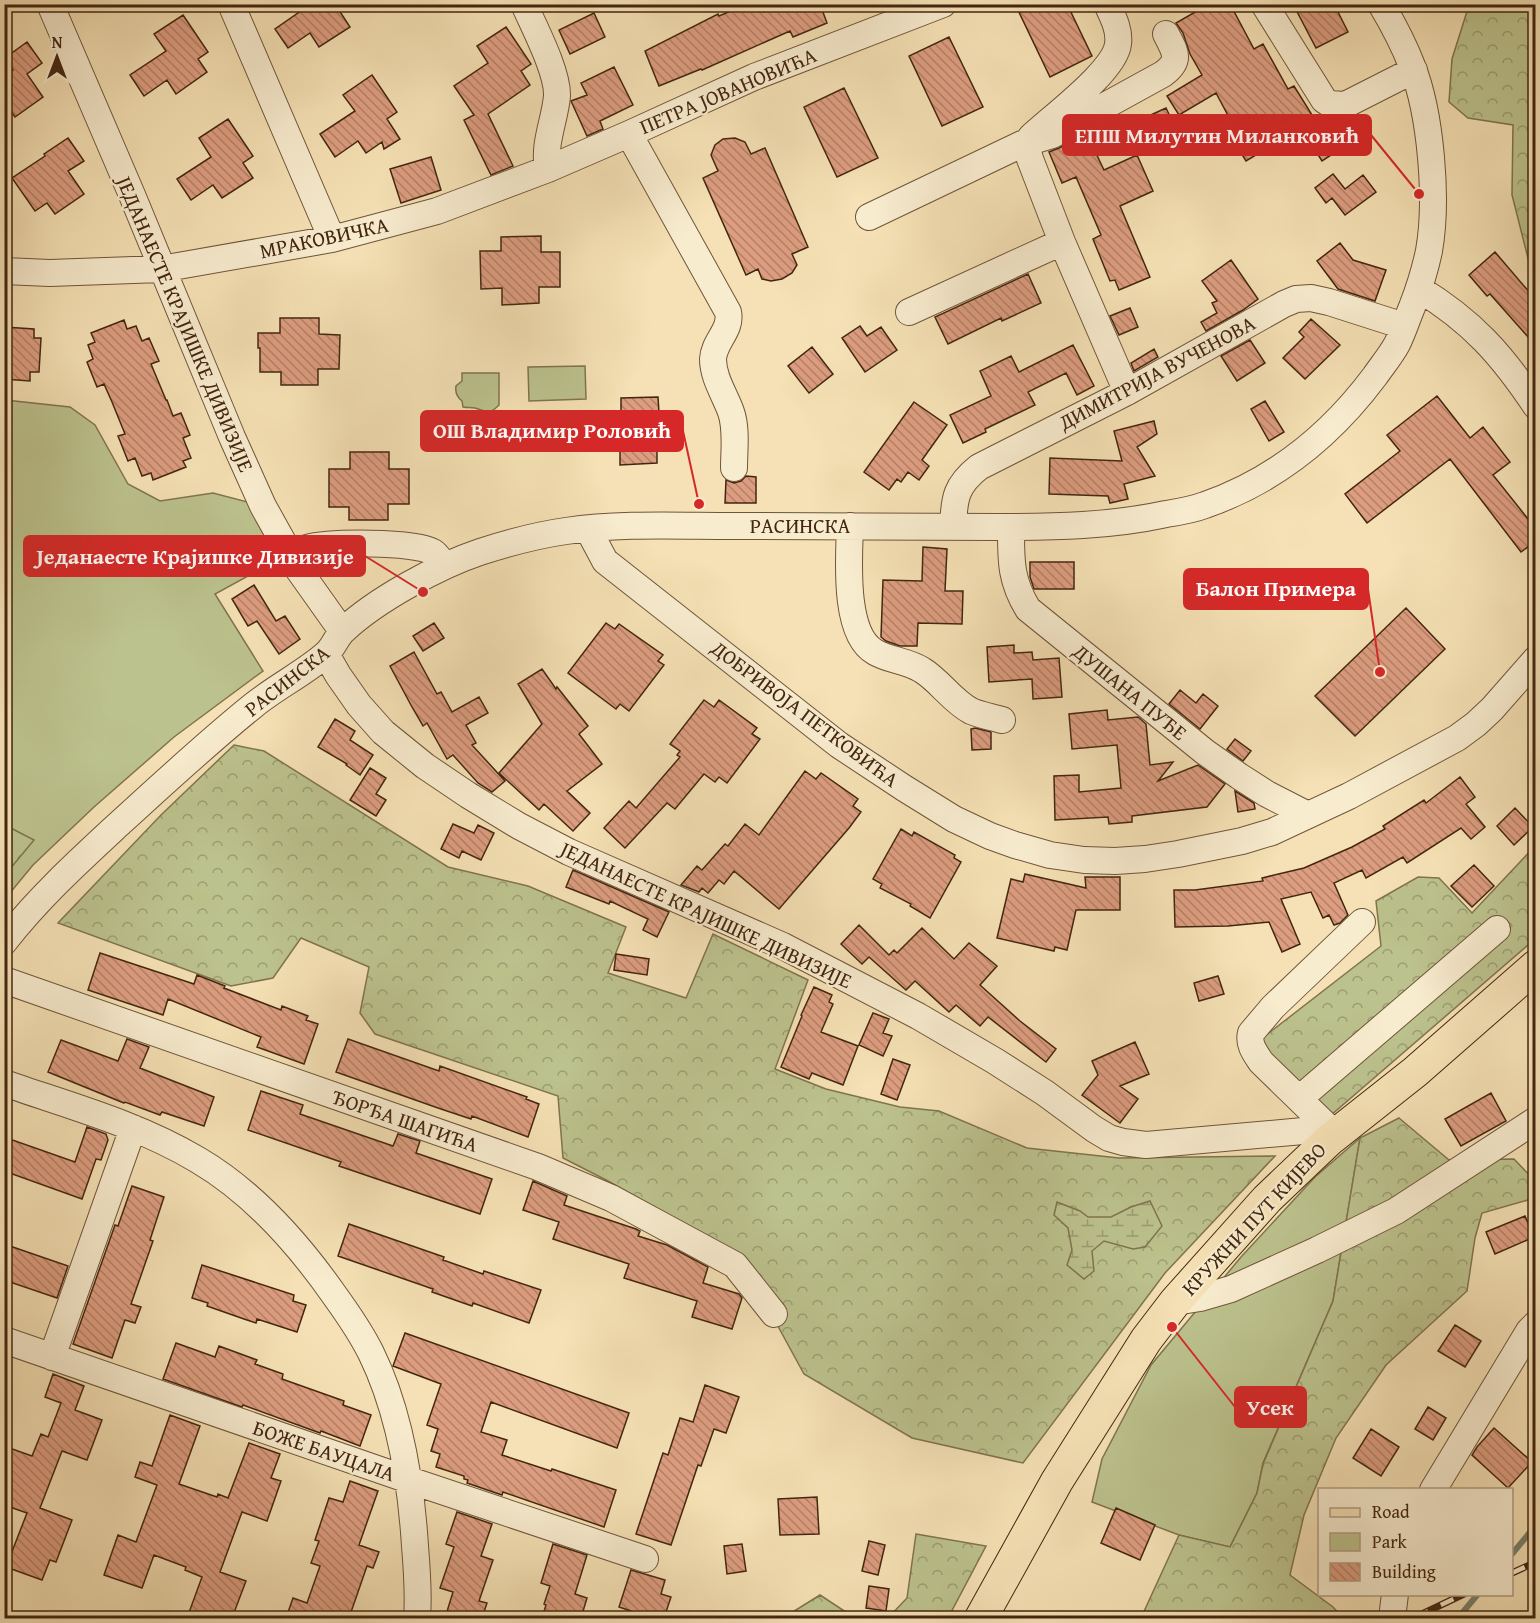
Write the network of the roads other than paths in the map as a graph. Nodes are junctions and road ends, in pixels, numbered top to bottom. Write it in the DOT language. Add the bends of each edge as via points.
graph roads {
  1 [pos="50,4"];
  2 [pos="231,4"];
  3 [pos="524,4"];
  4 [pos="943,4"];
  5 [pos="1107,4"];
  6 [pos="1264,4"];
  7 [pos="1381,4"];
  8 [pos="1166,34"];
  9 [pos="1414,70"];
  10 [pos="629,134"];
  11 [pos="1028,142"];
  12 [pos="548,169"];
  13 [pos="869,217"];
  14 [pos="332,239"];
  15 [pos="1062,242"];
  16 [pos="161,269"];
  17 [pos="4,271"];
  18 [pos="1419,289"];
  19 [pos="909,312"];
  20 [pos="1404,326"];
  21 [pos="1127,392"];
  22 [pos="1536,406"];
  23 [pos="734,468"];
  24 [pos="850,526"];
  25 [pos="953,527"];
  26 [pos="1011,527"];
  27 [pos="588,528"];
  28 [pos="289,555"];
  29 [pos="445,566"];
  30 [pos="342,632"];
  31 [pos="326,654"];
  32 [pos="1536,659"];
  33 [pos="1002,720"];
  34 [pos="1308,815"];
  35 [pos="1362,922"];
  36 [pos="1497,929"];
  37 [pos="4,942"];
  38 [pos="1536,966"];
  39 [pos="4,980"];
  40 [pos="4,1083"];
  41 [pos="1299,1099"];
  42 [pos="1536,1120"];
  43 [pos="133,1128"];
  44 [pos="1332,1137"];
  45 [pos="1175,1302"];
  46 [pos="774,1314"];
  47 [pos="1536,1324"];
  48 [pos="4,1340"];
  49 [pos="52,1357"];
  50 [pos="409,1480"];
  51 [pos="1434,1488"];
  52 [pos="645,1559"];
  53 [pos="1395,1596"];
  54 [pos="417,1618"];
  55 [pos="981,1618"];
  56 [pos="1392,1618"];
  1 -- 16 [label="street, ЈЕДАНАЕСТЕ КРАЈИШКЕ ДИВИЗИЈЕ"];
  2 -- 14 [label="street"];
  3 -- 12 [label="street" via="556,85"];
  4 -- 10 [label="street, ПЕТРА ЈОВАНОВИЋА" via="754,77"];
  5 -- 11 [label="street" via="1118,33 1116,54 1101,74"];
  6 -- 9 [label="street" via="1330,104 1345,105"];
  7 -- 9 [label="street, РАСИНСКА"];
  8 -- 11 [label="street" via="1175,51 1172,68 1052,135"];
  9 -- 18 [label="street, РАСИНСКА" via="1432,171 1430,246"];
  10 -- 12 [label="street, МРАКОВИЧКА"];
  10 -- 23 [label="street, ПЕТРА ЈОВАНОВИЋА" via="728,312 729,321 717,342 713,362 732,413"];
  11 -- 13 [label="street"];
  11 -- 15 [label="street" via="1030,159"];
  12 -- 14 [label="street, МРАКОВИЧКА" via="437,211"];
  14 -- 16 [label="street, МРАКОВИЧКА"];
  15 -- 19 [label="street"];
  15 -- 21 [label="street"];
  16 -- 17 [label="street, МРАКОВИЧКА"];
  16 -- 28 [label="street, ЈЕДАНАЕСТЕ КРАЈИШКЕ ДИВИЗИЈЕ" via="241,458"];
  18 -- 20 [label="street, РАСИНСКА"];
  18 -- 22 [label="street" via="1443,303 1477,332"];
  20 -- 21 [label="street, ДИМИТРИЈА ВУЧЕНОВА" via="1329,302 1296,299"];
  20 -- 26 [label="street, РАСИНСКА" via="1384,364 1334,425 1304,451 1243,488 1200,507 1142,519 1077,526"];
  21 -- 25 [label="street, ДИМИТРИЈА ВУЧЕНОВА" via="968,475 955,498"];
  24 -- 25 [label="street, РАСИНСКА"];
  24 -- 27 [label="street, РАСИНСКА"];
  24 -- 33 [label="street" via="853,619 860,636 874,652 921,669 972,711"];
  25 -- 26 [label="street, РАСИНСКА"];
  26 -- 34 [label="street, ДУШАНА ПУЂЕ" via="1013,578 1028,609 1205,752 1267,794"];
  27 -- 29 [label="street, РАСИНСКА" via="523,539"];
  27 -- 34 [label="street, ДОБРИВОЈА ПЕТКОВИЋА" via="605,561 839,745 954,819 999,839 1050,855 1084,860 1145,859 1242,841"];
  28 -- 29 [label="street" via="330,545 403,545 431,551"];
  28 -- 30 [label="street, ЈЕДАНАЕСТЕ КРАЈИШКЕ ДИВИЗИЈЕ"];
  29 -- 30 [label="street, РАСИНСКА" via="388,598"];
  30 -- 31 [label="street, РАСИНСКА"];
  31 -- 37 [label="street, РАСИНСКА" via="256,704 180,768 71,868"];
  31 -- 44 [label="street, ЈЕДАНАЕСТЕ КРАЈИШКЕ ДИВИЗИЈЕ" via="359,705 383,732 468,795 569,852 783,946 918,1016 995,1061 1109,1138 1146,1145 1303,1131"];
  32 -- 34 [label="street, ДОБРИВОЈА ПЕТКОВИЋА" via="1492,709 1457,738"];
  35 -- 41 [label="street" via="1251,1033 1252,1048 1261,1062"];
  36 -- 41 [label="street"];
  38 -- 44 [label="main road, КРУЖНИ ПУТ КИЈЕВО"];
  39 -- 46 [label="street, ЂОРЂА ШАГИЋА" via="538,1167 611,1198 735,1266"];
  40 -- 43 [label="street"];
  41 -- 44 [label="street"];
  42 -- 45 [label="street" via="1396,1211 1231,1288"];
  43 -- 49 [label="street"];
  43 -- 50 [label="street" via="199,1160 237,1188 309,1260 371,1352 398,1427"];
  44 -- 45 [label="main road, КРУЖНИ ПУТ КИЈЕВО" via="1267,1199"];
  45 -- 55 [label="main road, КРУЖНИ ПУТ КИЈЕВО" via="1146,1340 1057,1481"];
  47 -- 51 [label="street"];
  48 -- 49 [label="street, БОЖЕ БАУЦАЛА"];
  49 -- 50 [label="street, БОЖЕ БАУЦАЛА"];
  50 -- 52 [label="street, БОЖЕ БАУЦАЛА"];
  50 -- 54 [label="street" via="419,1598"];
  53 -- 56 [label="street"];
}
